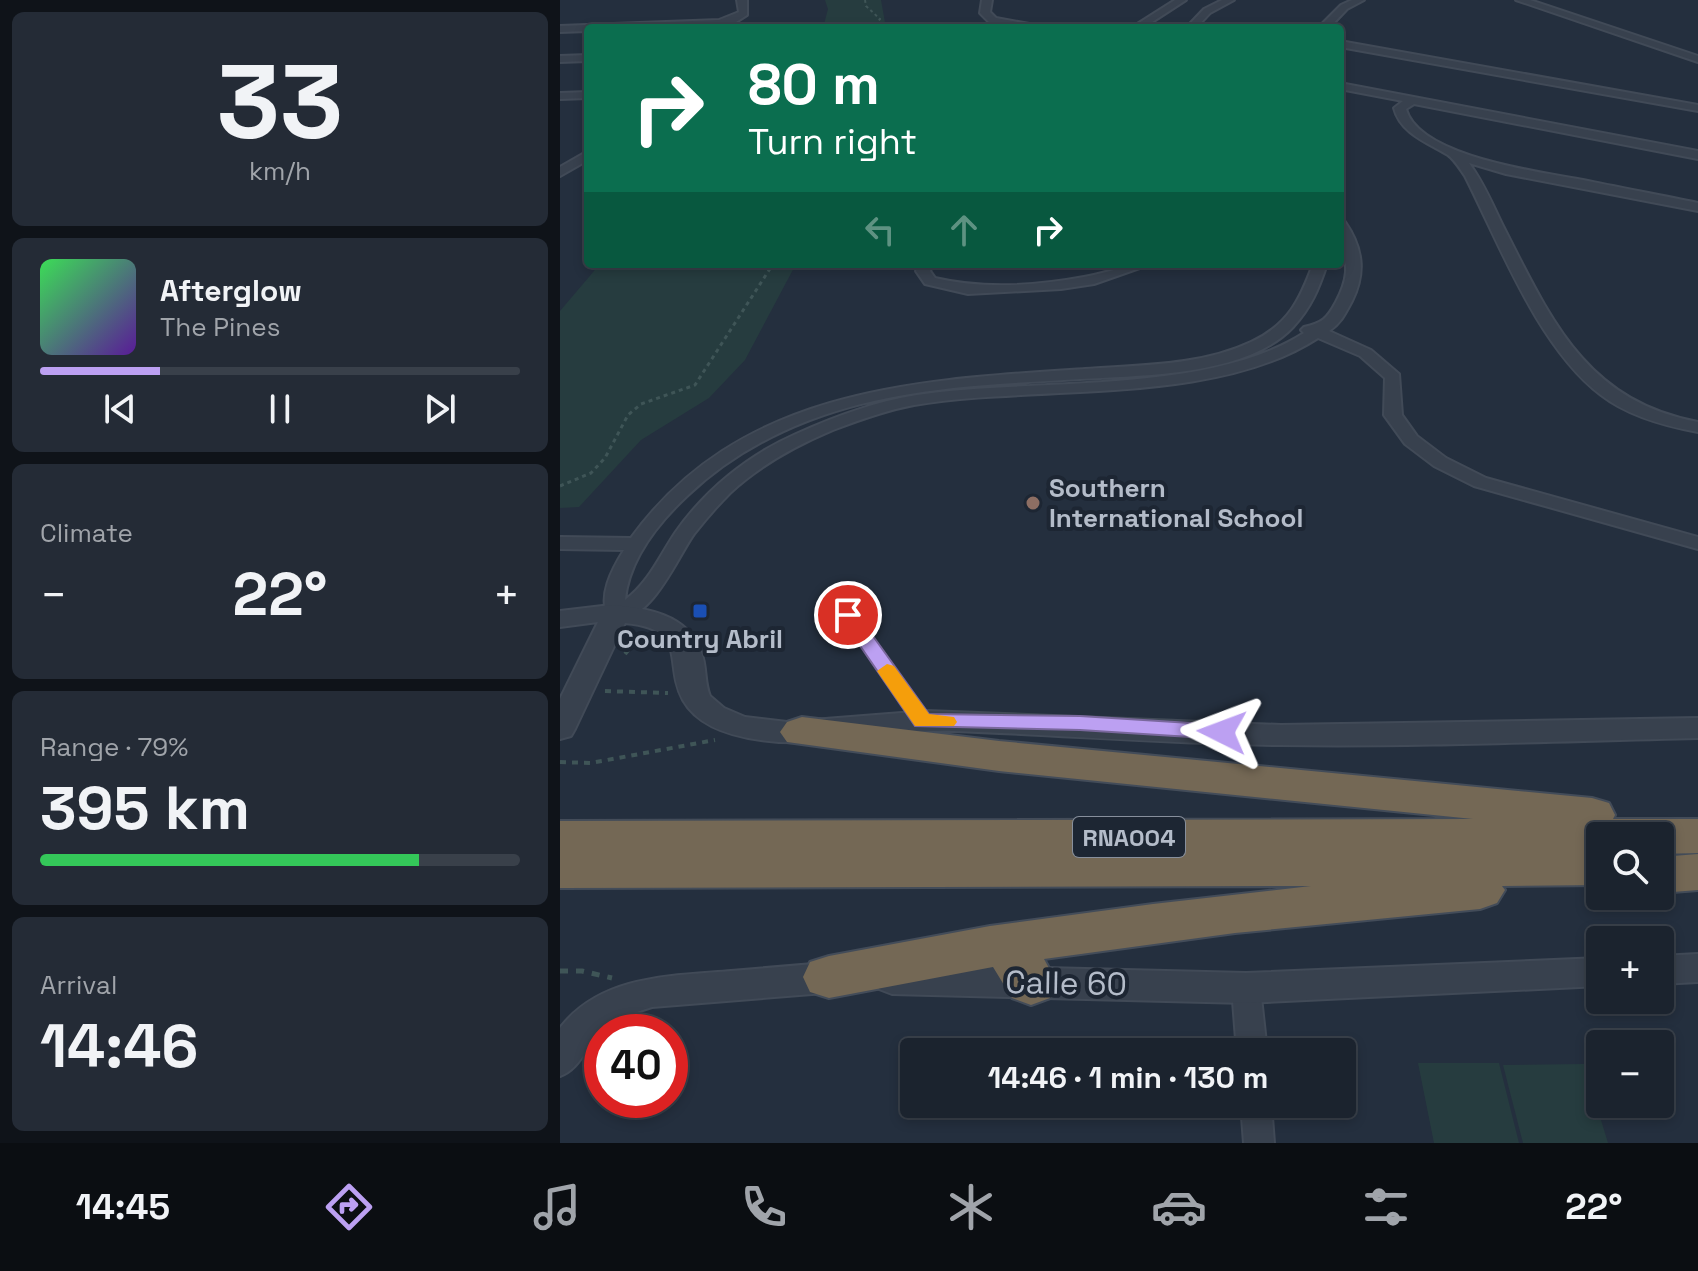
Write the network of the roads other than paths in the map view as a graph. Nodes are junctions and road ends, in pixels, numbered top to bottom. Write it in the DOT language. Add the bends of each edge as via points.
graph roads {
  1 [pos="742,0"];
  2 [pos="987,0"];
  3 [pos="1181,0"];
  4 [pos="1229,0"];
  5 [pos="1359,0"];
  6 [pos="1521,0"];
  7 [pos="708,24"];
  8 [pos="1016,24"];
  9 [pos="1142,24"];
  10 [pos="1195,24"];
  11 [pos="1208,24"];
  12 [pos="1327,24"];
  13 [pos="584,28"];
  14 [pos="560,29"];
  15 [pos="1344,45"];
  16 [pos="584,58"];
  17 [pos="560,59"];
  18 [pos="1698,59"];
  19 [pos="1344,87"];
  20 [pos="584,95"];
  21 [pos="560,96"];
  22 [pos="1414,99"];
  23 [pos="1698,108"];
  24 [pos="1454,153"];
  25 [pos="1698,155"];
  26 [pos="584,157"];
  27 [pos="1507,169"];
  28 [pos="560,172"];
  29 [pos="1471,175"];
  30 [pos="1698,207"];
  31 [pos="1344,233"];
  32 [pos="924,268"];
  33 [pos="1131,268"];
  34 [pos="1319,268"];
  35 [pos="1286,323"];
  36 [pos="1318,333"];
  37 [pos="1698,427"];
  38 [pos="684,534"];
  39 [pos="642,537"];
  40 [pos="560,543"];
  41 [pos="1698,543"];
  42 [pos="616,614"];
  43 [pos="848,615"];
  44 [pos="560,619"];
  45 [pos="1698,728"];
  46 [pos="560,729"];
  47 [pos="784,732"];
  48 [pos="924,735"];
  49 [pos="1698,827"];
  50 [pos="1698,836"];
  51 [pos="560,839"];
  52 [pos="1586,867"];
  53 [pos="1674,868"];
  54 [pos="560,870"];
  55 [pos="1698,870"];
  56 [pos="1674,873"];
  57 [pos="1586,881"];
  58 [pos="1026,963"];
  59 [pos="1698,968"];
  60 [pos="1674,969"];
  61 [pos="1586,973"];
  62 [pos="829,977"];
  63 [pos="1246,988"];
  64 [pos="1251,1038"];
  65 [pos="560,1060"];
  66 [pos="1257,1118"];
  67 [pos="1259,1143"];
  1 -- 7 [label="street" via="744,13"];
  2 -- 8 [label="street" via="985,13 993,21"];
  3 -- 9 [label="street"];
  4 -- 10 [label="street"];
  4 -- 11 [label="street"];
  5 -- 12 [label="street"];
  6 -- 18 [label="street"];
  13 -- 14 [label="street"];
  15 -- 23 [label="street"];
  16 -- 17 [label="street"];
  19 -- 22 [label="street"];
  20 -- 21 [label="street"];
  22 -- 24 [label="street" via="1400,108 1402,116"];
  22 -- 25 [label="street"];
  24 -- 27 [label="street"];
  24 -- 29 [label="street"];
  26 -- 28 [label="street"];
  27 -- 29 [label="street"];
  27 -- 30 [label="street"];
  29 -- 37 [label="street" via="1549,323 1579,364 1604,391 1667,420"];
  31 -- 36 [label="street" via="1356,271 1353,290 1344,312"];
  32 -- 33 [label="street" via="930,281 968,290 1061,285"];
  34 -- 35 [label="street" via="1315,289"];
  35 -- 36 [label="street"];
  35 -- 39 [label="street" via="1229,357 1187,367 935,386 865,398 787,424 725,453 677,492"];
  36 -- 38 [label="street" via="1247,366 1196,377 916,400 849,417 746,469"];
  36 -- 41 [label="street" via="1377,358 1393,377 1393,415 1411,440 1440,462 1480,482"];
  38 -- 39 [label="street"];
  38 -- 42 [label="street" via="648,595"];
  39 -- 40 [label="street"];
  39 -- 42 [label="street" via="614,594"];
  42 -- 44 [label="street"];
  42 -- 46 [label="street"];
  42 -- 47 [label="street" via="653,620 680,636 694,694 711,713 743,727"];
  43 -- 48 [label="lane"];
  45 -- 48 [label="street" via="1279,735 1080,723"];
  47 -- 48 [label="highway"];
  48 -- 49 [label="highway"];
  50 -- 51 [label="highway, RNA004"];
  52 -- 54 [label="highway, RNA004"];
  53 -- 55 [label="highway"];
  55 -- 56 [label="highway"];
  57 -- 58 [label="highway" via="1345,901"];
  58 -- 62 [label="highway" via="943,953"];
  58 -- 63 [label="street, Calle 60"];
  59 -- 60 [label="street"];
  61 -- 63 [label="street, Calle 60"];
  62 -- 65 [label="street" via="635,996 591,1018"];
  63 -- 64 [label="street"];
  66 -- 67 [label="street"];
}
